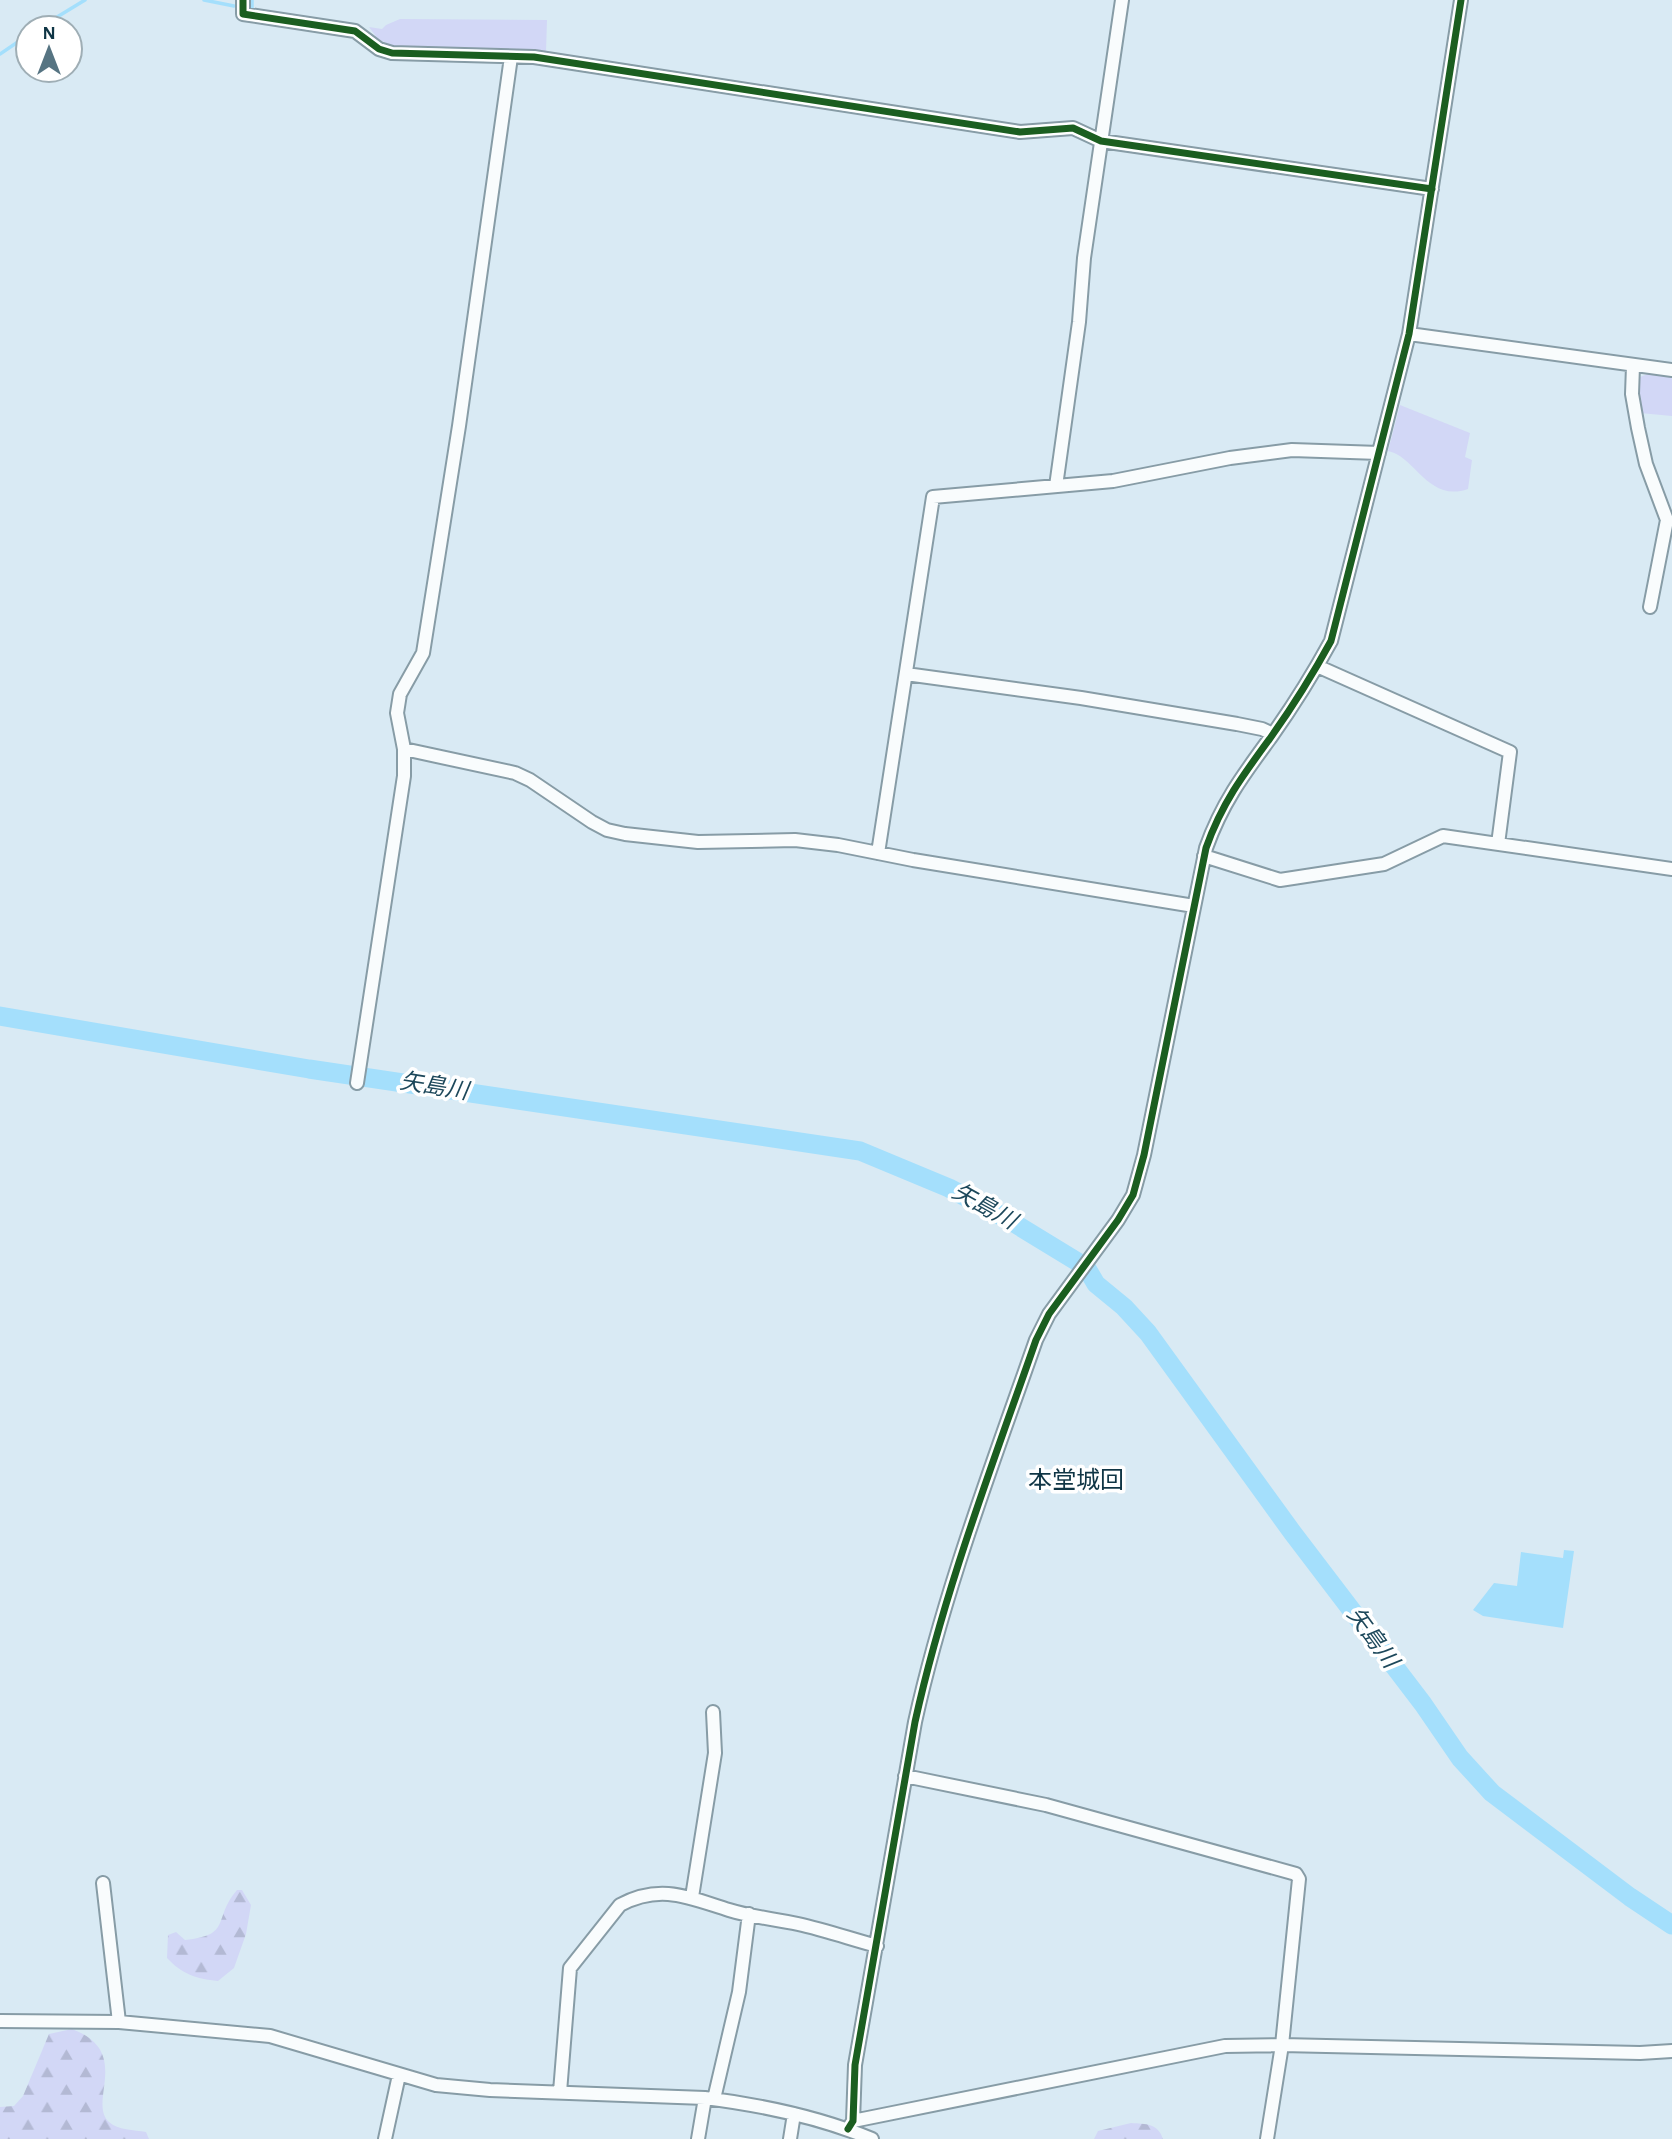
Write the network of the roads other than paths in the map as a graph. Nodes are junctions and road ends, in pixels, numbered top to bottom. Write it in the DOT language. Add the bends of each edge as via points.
graph roads {
  1 [pos="243,0"];
  2 [pos="1122,0"];
  3 [pos="1461,0"];
  4 [pos="512,57"];
  5 [pos="1101,141"];
  6 [pos="1432,189"];
  7 [pos="1409,334"];
  8 [pos="1633,366"];
  9 [pos="1672,370"];
  10 [pos="1379,453"];
  11 [pos="1056,486"];
  12 [pos="1650,607"];
  13 [pos="1317,666"];
  14 [pos="906,674"];
  15 [pos="1273,734"];
  16 [pos="404,749"];
  17 [pos="1498,844"];
  18 [pos="878,853"];
  19 [pos="1204,856"];
  20 [pos="1672,869"];
  21 [pos="1194,906"];
  22 [pos="357,1083"];
  23 [pos="713,1712"];
  24 [pos="905,1776"];
  25 [pos="103,1884"];
  26 [pos="692,1897"];
  27 [pos="749,1914"];
  28 [pos="877,1946"];
  29 [pos="0,2021"];
  30 [pos="119,2022"];
  31 [pos="1282,2045"];
  32 [pos="1672,2051"];
  33 [pos="399,2075"];
  34 [pos="560,2092"];
  35 [pos="709,2099"];
  36 [pos="794,2114"];
  37 [pos="850,2125"];
  38 [pos="385,2139"];
  39 [pos="698,2139"];
  40 [pos="790,2139"];
  41 [pos="872,2139"];
  42 [pos="1267,2139"];
  1 -- 4 [label="street" via="243,14 355,31 379,50 392,53"];
  2 -- 5 [label="street"];
  3 -- 6 [label="street"];
  4 -- 5 [label="street" via="1020,132 1073,128"];
  4 -- 16 [label="street" via="423,653 400,694 397,713"];
  5 -- 6 [label="street"];
  5 -- 11 [label="street"];
  6 -- 7 [label="street"];
  7 -- 8 [label="street"];
  7 -- 10 [label="street"];
  8 -- 9 [label="street"];
  8 -- 12 [label="street" via="1638,428 1667,520"];
  10 -- 11 [label="street" via="1292,450 1113,481"];
  10 -- 13 [label="street" via="1331,641"];
  11 -- 14 [label="street" via="933,497"];
  13 -- 15 [label="street"];
  13 -- 17 [label="street" via="1510,752"];
  14 -- 15 [label="street" via="1107,702"];
  14 -- 18 [label="street"];
  15 -- 19 [label="street" via="1216,818"];
  16 -- 18 [label="street" via="514,773 607,830 698,842 795,840"];
  16 -- 22 [label="street" via="402,794"];
  17 -- 19 [label="street" via="1443,836 1384,864 1280,880"];
  17 -- 20 [label="street"];
  18 -- 21 [label="street"];
  19 -- 21 [label="street"];
  21 -- 24 [label="street" via="1133,1195 1049,1314 1036,1340 950,1586"];
  23 -- 26 [label="street" via="715,1753"];
  24 -- 28 [label="street"];
  24 -- 31 [label="street" via="1046,1805 1296,1874"];
  25 -- 30 [label="street"];
  26 -- 27 [label="street"];
  26 -- 34 [label="street" via="645,1896 620,1905 570,1968"];
  27 -- 28 [label="street"];
  27 -- 35 [label="street" via="738,1992"];
  28 -- 37 [label="street" via="855,2065"];
  29 -- 30 [label="street"];
  30 -- 33 [label="street" via="270,2036"];
  31 -- 32 [label="street"];
  31 -- 37 [label="street" via="1225,2046"];
  31 -- 42 [label="street"];
  33 -- 34 [label="street" via="436,2085"];
  33 -- 38 [label="street"];
  34 -- 35 [label="street"];
  35 -- 36 [label="street"];
  35 -- 39 [label="street"];
  36 -- 37 [label="street"];
  36 -- 40 [label="street"];
  37 -- 41 [label="street"];
}
